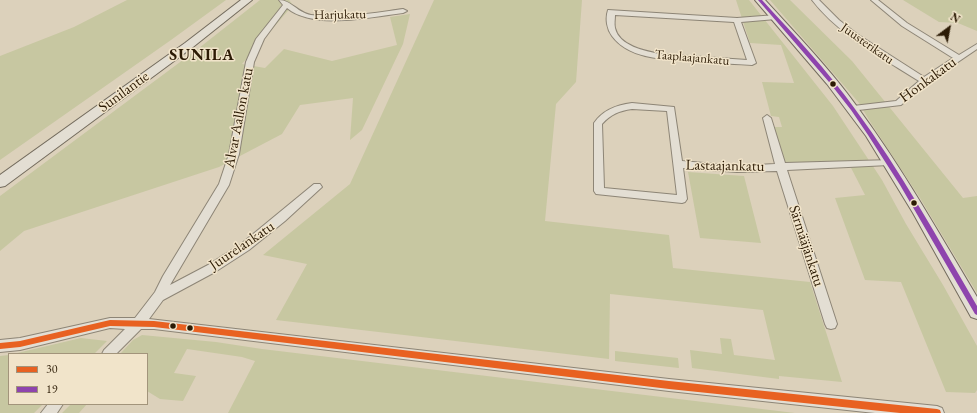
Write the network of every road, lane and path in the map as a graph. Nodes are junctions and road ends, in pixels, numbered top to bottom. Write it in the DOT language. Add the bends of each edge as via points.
graph roads {
  1 [pos="247,0"];
  2 [pos="760,0"];
  3 [pos="815,0"];
  4 [pos="874,0"];
  5 [pos="285,2"];
  6 [pos="403,11"];
  7 [pos="776,17"];
  8 [pos="737,20"];
  9 [pos="977,46"];
  10 [pos="959,58"];
  11 [pos="924,81"];
  12 [pos="853,109"];
  13 [pos="767,118"];
  14 [pos="889,162"];
  15 [pos="678,164"];
  16 [pos="780,167"];
  17 [pos="0,182"];
  18 [pos="317,186"];
  19 [pos="159,296"];
  20 [pos="977,312"];
  21 [pos="138,324"];
  22 [pos="831,324"];
  23 [pos="0,346"];
  24 [pos="109,353"];
  25 [pos="56,405"];
  26 [pos="48,413"];
  27 [pos="937,413"];
  1 -- 17 [label="street, Sunilantie"];
  2 -- 7 [label="street"];
  3 -- 11 [label="street, Juusterikatu" via="854,36"];
  4 -- 10 [label="street" via="890,15"];
  5 -- 6 [label="street, Harjukatu" via="294,11 308,16 363,16"];
  5 -- 19 [label="street, Alvar Aallon katu" via="260,39 250,62 231,166 224,185"];
  7 -- 8 [label="street, Taaplaajankatu"];
  7 -- 12 [label="street"];
  8 -- 8 [label="street, Taaplaajankatu" via="752,63 644,53 630,48 619,40 611,29 611,12"];
  9 -- 10 [label="street, Honkakatu"];
  10 -- 11 [label="street, Honkakatu"];
  11 -- 12 [label="street, Honkakatu" via="898,103"];
  12 -- 14 [label="street"];
  13 -- 16 [label="street, Särmääjänkatu"];
  14 -- 16 [label="street, Lastaajankatu"];
  14 -- 20 [label="street"];
  15 -- 15 [label="street, Lastaajankatu" via="682,199 599,191 598,122 604,114 618,108 634,106 671,109"];
  15 -- 16 [label="street, Lastaajankatu" via="737,169"];
  16 -- 22 [label="street, Särmääjänkatu"];
  18 -- 19 [label="street, Juurelankatu" via="249,244 219,264"];
  19 -- 21 [label="street"];
  21 -- 23 [label="street" via="110,323 20,344"];
  21 -- 24 [label="street"];
  21 -- 27 [label="street" via="183,327 669,385"];
  25 -- 26 [label="street"];
}
